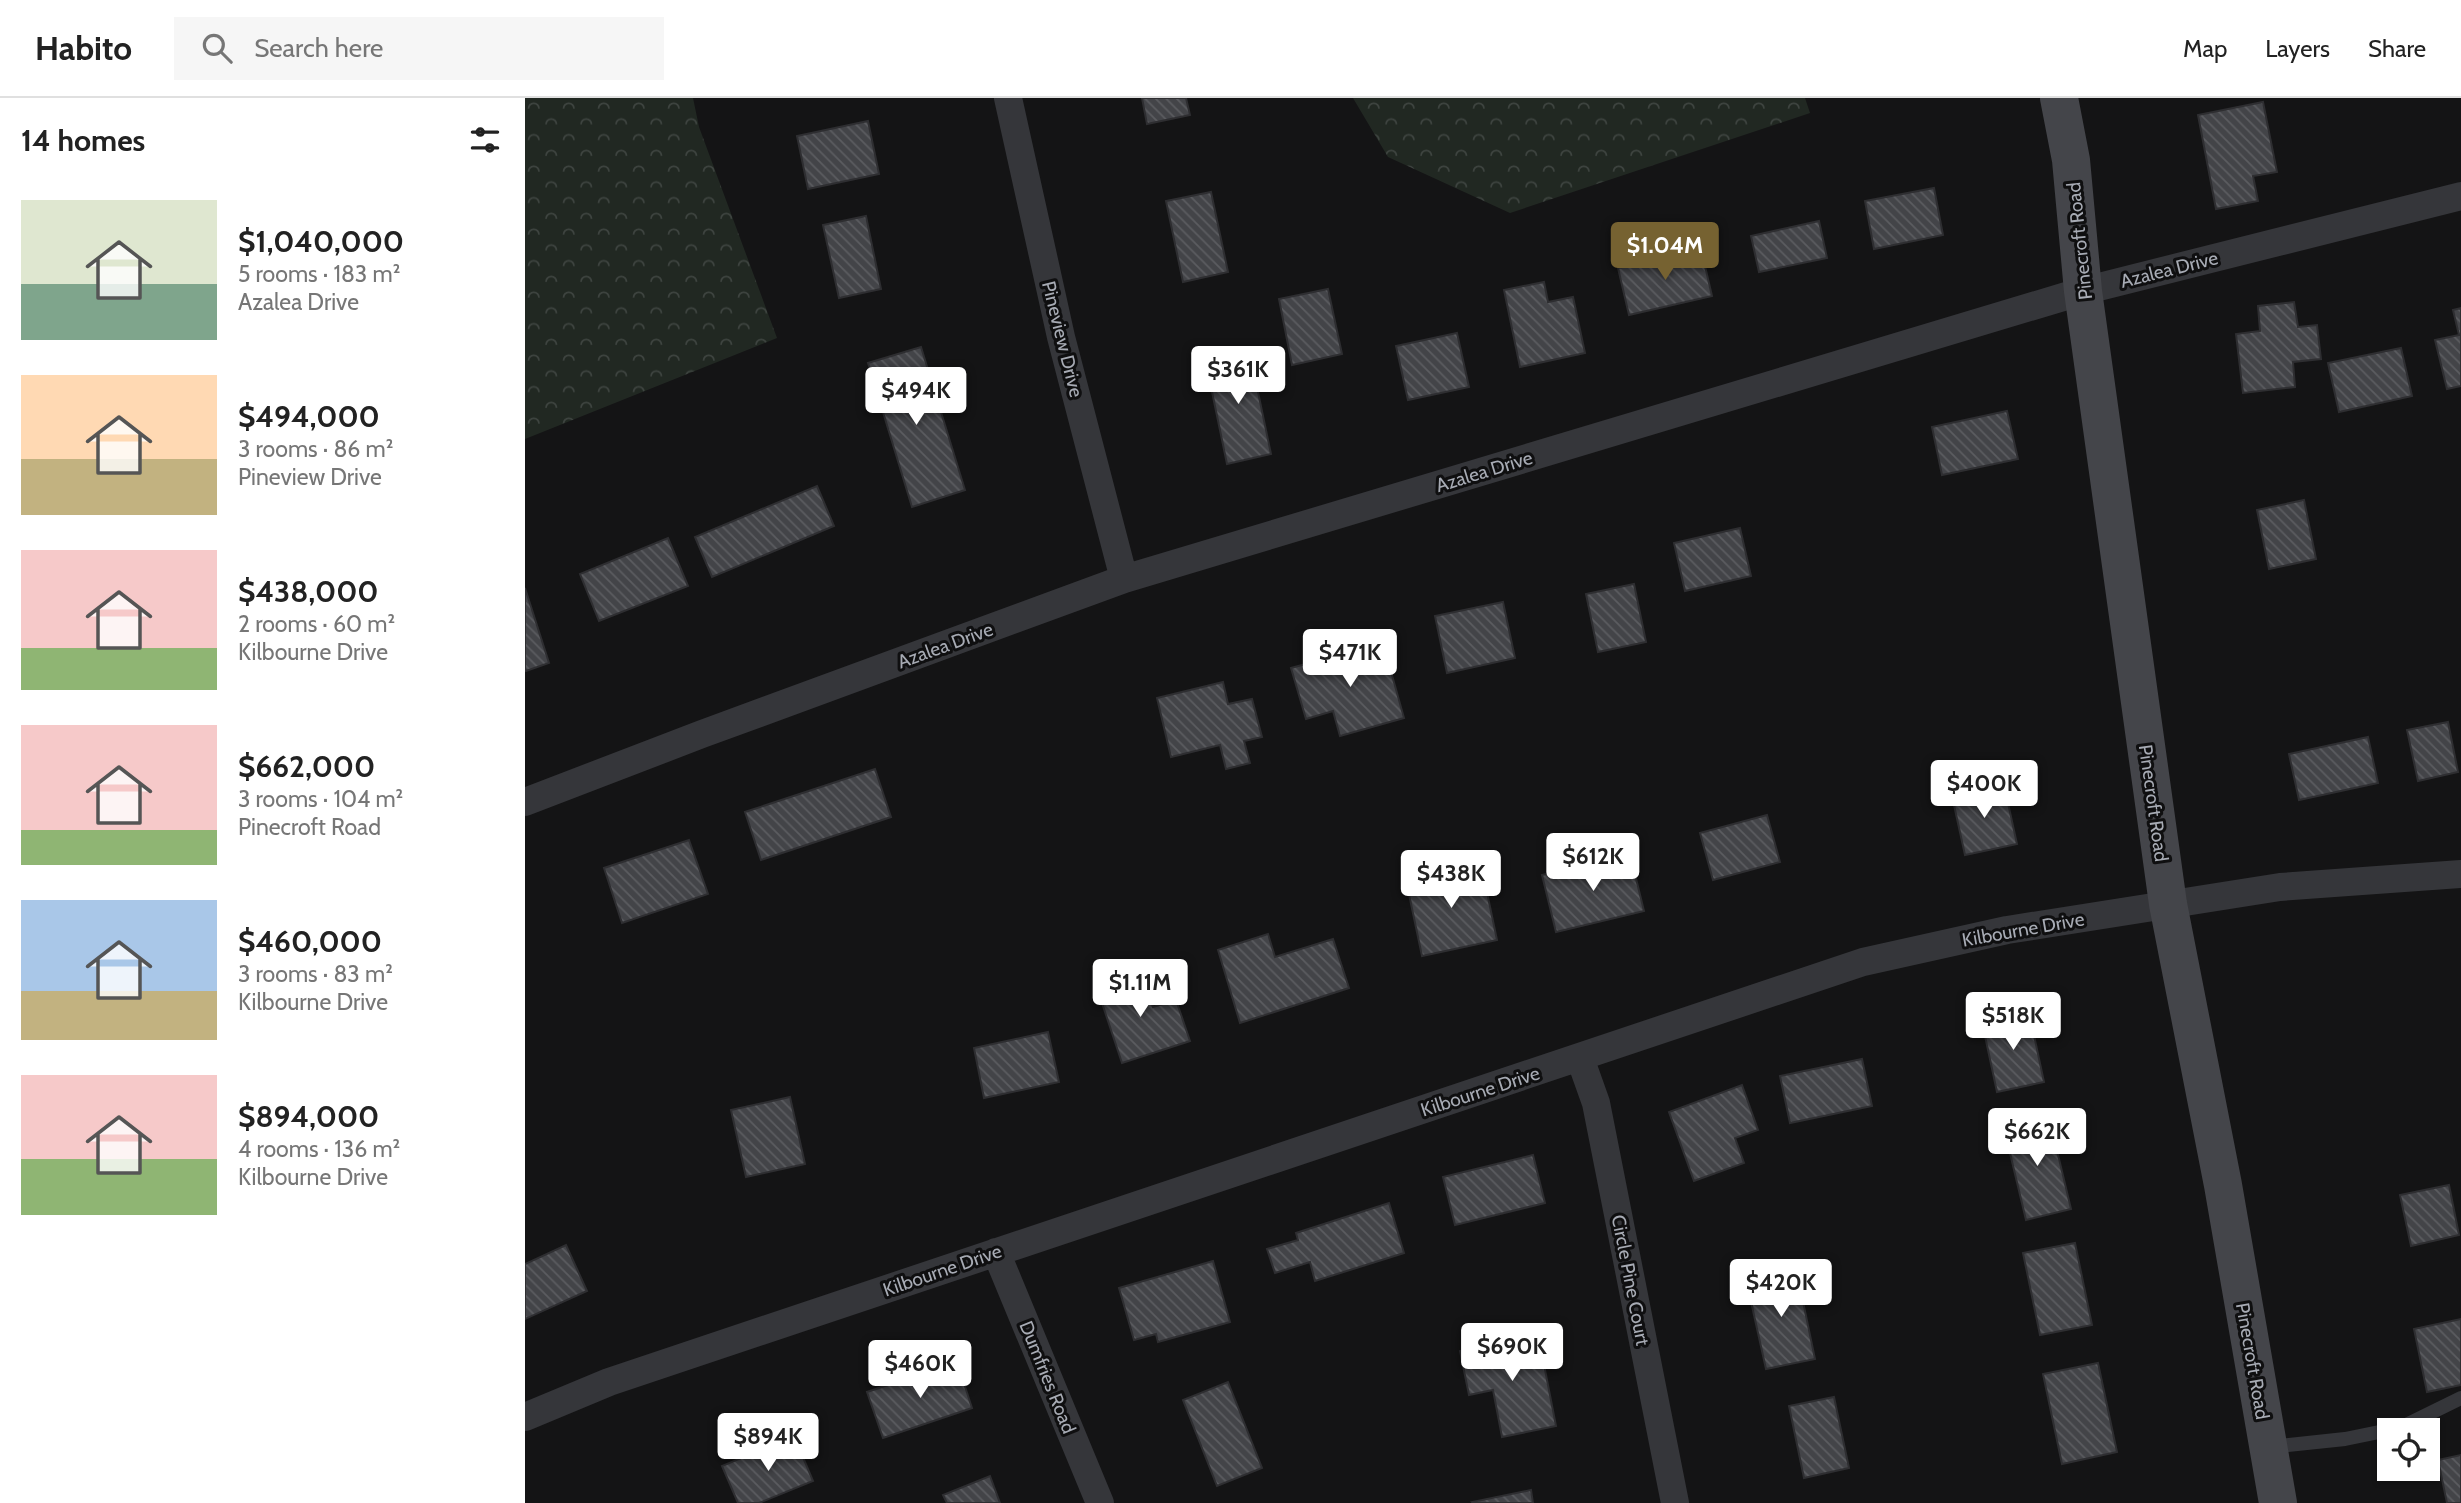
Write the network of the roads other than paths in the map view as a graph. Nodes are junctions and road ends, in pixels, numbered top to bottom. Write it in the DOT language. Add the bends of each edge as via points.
graph roads {
  1 [pos="1008,98"];
  2 [pos="2059,98"];
  3 [pos="2461,196"];
  4 [pos="2083,291"];
  5 [pos="1124,579"];
  6 [pos="525,802"];
  7 [pos="2461,874"];
  8 [pos="2168,904"];
  9 [pos="1580,1058"];
  10 [pos="996,1252"];
  11 [pos="2461,1398"];
  12 [pos="525,1417"];
  13 [pos="2420,1418"];
  14 [pos="2377,1432"];
  15 [pos="2268,1447"];
  16 [pos="1100,1503"];
  17 [pos="1675,1503"];
  18 [pos="2278,1503"];
  1 -- 5 [label="street, Pineview Drive" via="1061,337"];
  2 -- 4 [label="street, Pinecroft Road" via="2071,160"];
  3 -- 4 [label="street, Azalea Drive"];
  4 -- 5 [label="street, Azalea Drive"];
  4 -- 8 [label="street, Pinecroft Road"];
  5 -- 6 [label="street, Azalea Drive"];
  7 -- 8 [label="street, Kilbourne Drive" via="2280,887"];
  8 -- 9 [label="street, Kilbourne Drive" via="2007,930 1863,961"];
  8 -- 15 [label="street, Pinecroft Road"];
  9 -- 10 [label="street, Kilbourne Drive"];
  9 -- 17 [label="street, Circle Pine Court" via="1596,1103"];
  10 -- 12 [label="street, Kilbourne Drive" via="609,1382"];
  10 -- 16 [label="street, Dumfries Road"];
  11 -- 13 [label="lane"];
  14 -- 15 [label="lane"];
  15 -- 18 [label="street, Pinecroft Road"];
}
